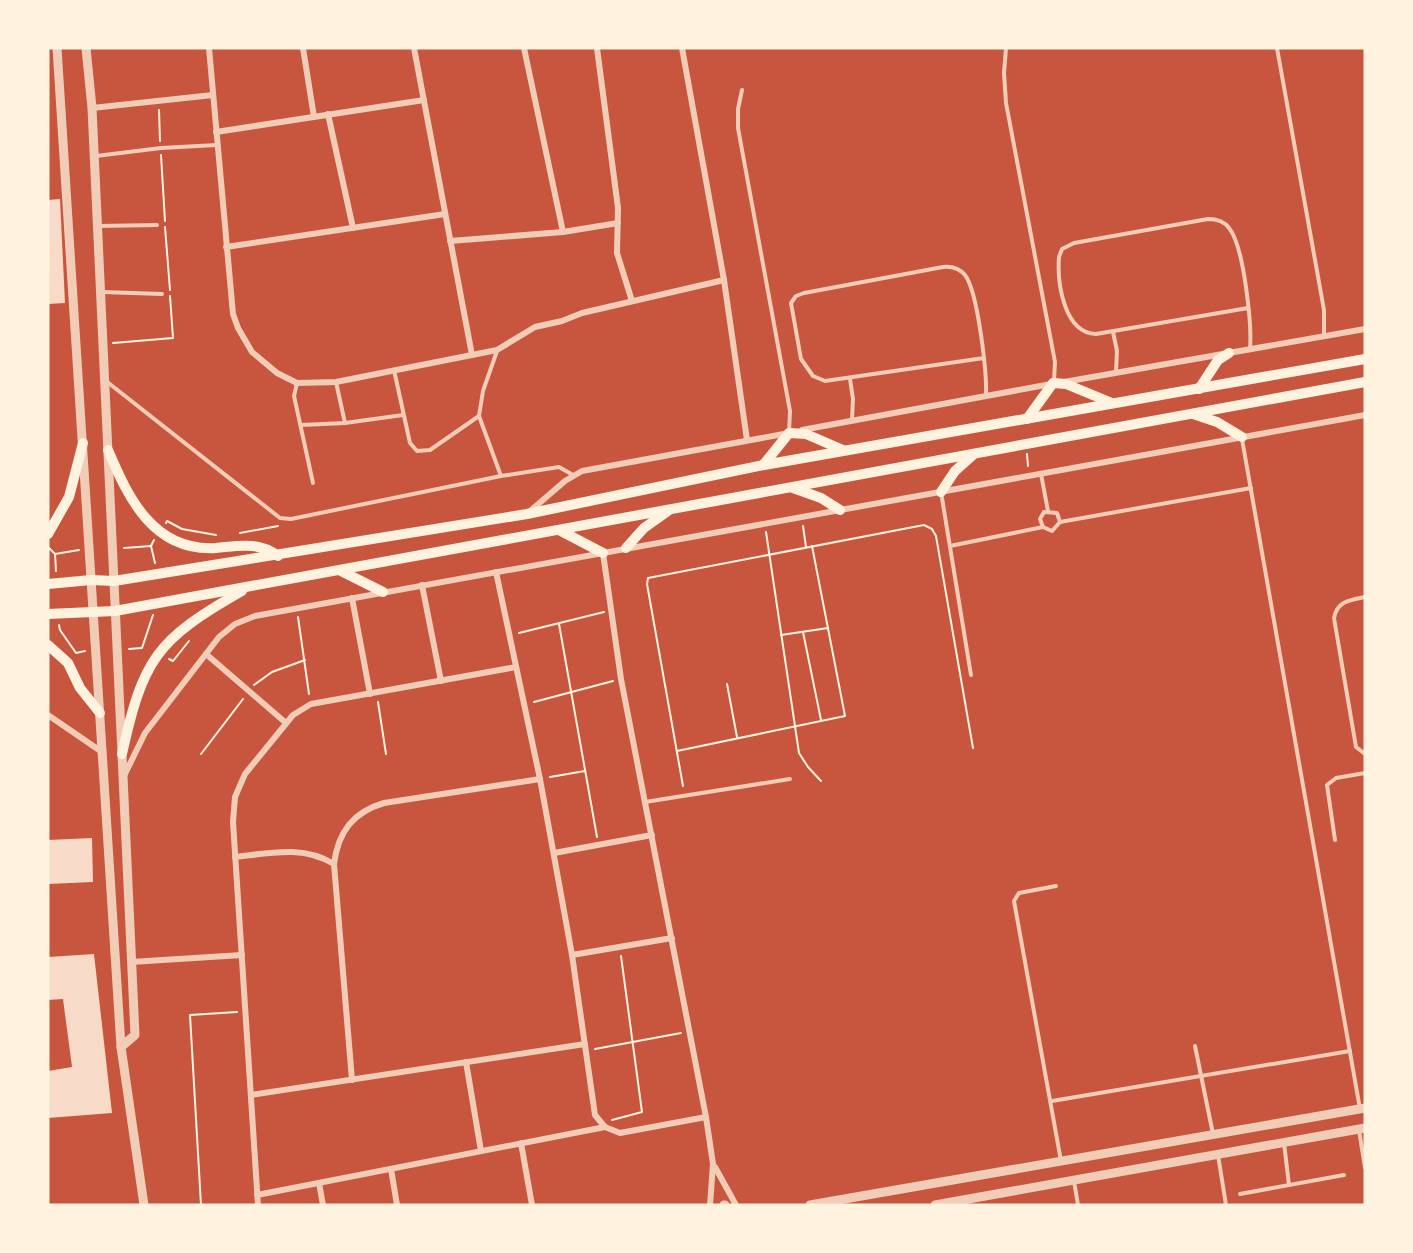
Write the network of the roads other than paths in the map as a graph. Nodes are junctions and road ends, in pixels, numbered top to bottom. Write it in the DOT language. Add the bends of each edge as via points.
graph roads {
  1 [pos="57,48"];
  2 [pos="86,48"];
  3 [pos="209,48"];
  4 [pos="303,48"];
  5 [pos="414,48"];
  6 [pos="524,48"];
  7 [pos="597,48"];
  8 [pos="682,48"];
  9 [pos="1006,48"];
  10 [pos="1277,48"];
  11 [pos="742,90"];
  12 [pos="213,95"];
  13 [pos="424,100"];
  14 [pos="92,108"];
  15 [pos="328,114"];
  16 [pos="314,117"];
  17 [pos="216,132"];
  18 [pos="218,145"];
  19 [pos="94,157"];
  20 [pos="445,214"];
  21 [pos="618,223"];
  22 [pos="157,225"];
  23 [pos="97,226"];
  24 [pos="353,228"];
  25 [pos="563,232"];
  26 [pos="450,241"];
  27 [pos="226,247"];
  28 [pos="724,280"];
  29 [pos="100,292"];
  30 [pos="162,294"];
  31 [pos="632,301"];
  32 [pos="1248,308"];
  33 [pos="1365,329"];
  34 [pos="1113,332"];
  35 [pos="1324,336"];
  36 [pos="1250,349"];
  37 [pos="497,350"];
  38 [pos="1229,353"];
  39 [pos="472,355"];
  40 [pos="984,358"];
  41 [pos="1365,359"];
  42 [pos="394,370"];
  43 [pos="1116,373"];
  44 [pos="104,380"];
  45 [pos="850,380"];
  46 [pos="336,382"];
  47 [pos="1365,382"];
  48 [pos="297,383"];
  49 [pos="1053,383"];
  50 [pos="1199,388"];
  51 [pos="986,396"];
  52 [pos="1115,404"];
  53 [pos="1189,413"];
  54 [pos="403,415"];
  55 [pos="1365,415"];
  56 [pos="479,416"];
  57 [pos="1026,420"];
  58 [pos="852,421"];
  59 [pos="345,423"];
  60 [pos="301,425"];
  61 [pos="789,433"];
  62 [pos="1242,437"];
  63 [pos="747,440"];
  64 [pos="82,443"];
  65 [pos="108,450"];
  66 [pos="847,451"];
  67 [pos="974,453"];
  68 [pos="764,465"];
  69 [pos="1041,474"];
  70 [pos="573,475"];
  71 [pos="501,476"];
  72 [pos="313,483"];
  73 [pos="790,487"];
  74 [pos="1251,488"];
  75 [pos="941,492"];
  76 [pos="672,508"];
  77 [pos="840,510"];
  78 [pos="1048,511"];
  79 [pos="527,514"];
  80 [pos="1060,522"];
  81 [pos="1042,527"];
  82 [pos="558,530"];
  83 [pos="48,534"];
  84 [pos="950,546"];
  85 [pos="626,548"];
  86 [pos="603,553"];
  87 [pos="278,556"];
  88 [pos="338,570"];
  89 [pos="496,572"];
  90 [pos="91,580"];
  91 [pos="114,581"];
  92 [pos="48,584"];
  93 [pos="422,585"];
  94 [pos="250,587"];
  95 [pos="383,592"];
  96 [pos="1365,597"];
  97 [pos="352,598"];
  98 [pos="93,610"];
  99 [pos="115,611"];
  100 [pos="48,614"];
  101 [pos="48,645"];
  102 [pos="206,654"];
  103 [pos="516,667"];
  104 [pos="971,675"];
  105 [pos="441,681"];
  106 [pos="373,694"];
  107 [pos="100,712"];
  108 [pos="48,714"];
  109 [pos="286,723"];
  110 [pos="102,752"];
  111 [pos="122,754"];
  112 [pos="1365,754"];
  113 [pos="1365,773"];
  114 [pos="540,779"];
  115 [pos="790,779"];
  116 [pos="123,780"];
  117 [pos="645,802"];
  118 [pos="652,835"];
  119 [pos="1335,840"];
  120 [pos="554,853"];
  121 [pos="235,856"];
  122 [pos="334,864"];
  123 [pos="1056,886"];
  124 [pos="672,938"];
  125 [pos="242,955"];
  126 [pos="572,955"];
  127 [pos="131,962"];
  128 [pos="121,1047"];
  129 [pos="1195,1047"];
  130 [pos="586,1048"];
  131 [pos="1350,1051"];
  132 [pos="466,1062"];
  133 [pos="1202,1076"];
  134 [pos="352,1080"];
  135 [pos="251,1095"];
  136 [pos="1052,1101"];
  137 [pos="1362,1109"];
  138 [pos="706,1117"];
  139 [pos="602,1125"];
  140 [pos="1362,1128"];
  141 [pos="1213,1136"];
  142 [pos="1284,1142"];
  143 [pos="521,1143"];
  144 [pos="481,1151"];
  145 [pos="1218,1155"];
  146 [pos="1061,1163"];
  147 [pos="713,1164"];
  148 [pos="1365,1168"];
  149 [pos="391,1169"];
  150 [pos="1344,1175"];
  151 [pos="1074,1180"];
  152 [pos="319,1183"];
  153 [pos="1289,1185"];
  154 [pos="1240,1194"];
  155 [pos="257,1195"];
  156 [pos="951,1204"];
  157 [pos="144,1205"];
  158 [pos="258,1205"];
  159 [pos="323,1205"];
  160 [pos="398,1205"];
  161 [pos="532,1205"];
  162 [pos="710,1205"];
  163 [pos="736,1205"];
  164 [pos="810,1205"];
  165 [pos="934,1205"];
  166 [pos="1078,1205"];
  167 [pos="1226,1205"];
  1 -- 64 [label="street"];
  2 -- 14 [label="street"];
  3 -- 12 [label="street"];
  4 -- 16 [label="street"];
  5 -- 13 [label="street"];
  6 -- 25 [label="street"];
  7 -- 21 [label="street"];
  8 -- 28 [label="street"];
  9 -- 49 [label="lane" via="1006,103 1055,362"];
  10 -- 35 [label="lane" via="1324,310"];
  11 -- 61 [label="lane" via="738,128 790,411"];
  12 -- 14 [label="street"];
  12 -- 17 [label="street"];
  13 -- 15 [label="street"];
  13 -- 20 [label="street"];
  14 -- 19 [label="street"];
  15 -- 16 [label="street"];
  15 -- 24 [label="street"];
  16 -- 17 [label="street"];
  17 -- 18 [label="street"];
  18 -- 19 [label="lane"];
  18 -- 27 [label="street"];
  19 -- 23 [label="street"];
  20 -- 24 [label="street"];
  20 -- 26 [label="street"];
  21 -- 25 [label="street"];
  21 -- 31 [label="street" via="616,253"];
  22 -- 23 [label="lane"];
  23 -- 29 [label="street"];
  24 -- 27 [label="street"];
  25 -- 26 [label="street"];
  26 -- 39 [label="street"];
  27 -- 48 [label="street" via="233,314 241,334 252,352 277,373"];
  28 -- 31 [label="street"];
  28 -- 63 [label="street"];
  29 -- 30 [label="lane"];
  29 -- 44 [label="street"];
  31 -- 37 [label="street" via="535,327"];
  32 -- 34 [label="lane"];
  32 -- 34 [label="lane" via="1233,234 1220,221 1208,219 1070,244 1062,249 1058,262 1069,317 1085,333"];
  32 -- 36 [label="lane" via="1252,326"];
  33 -- 35 [label="street"];
  34 -- 43 [label="lane"];
  35 -- 36 [label="street"];
  36 -- 38 [label="street"];
  37 -- 39 [label="street"];
  37 -- 56 [label="lane"];
  38 -- 43 [label="street"];
  38 -- 50 [label="main road" via="1218,360"];
  39 -- 42 [label="street"];
  40 -- 45 [label="lane"];
  40 -- 45 [label="lane" via="968,281 963,272 949,266 796,296 790,311 803,366 819,380"];
  40 -- 51 [label="lane"];
  41 -- 50 [label="main road"];
  42 -- 46 [label="street"];
  42 -- 54 [label="lane"];
  43 -- 49 [label="street"];
  44 -- 65 [label="street"];
  44 -- 71 [label="lane" via="280,518 291,519"];
  45 -- 58 [label="lane"];
  46 -- 48 [label="street"];
  46 -- 59 [label="lane"];
  47 -- 53 [label="main road"];
  48 -- 60 [label="lane" via="294,396"];
  49 -- 51 [label="street"];
  49 -- 52 [label="main road" via="1066,384"];
  49 -- 57 [label="main road"];
  50 -- 52 [label="main road"];
  51 -- 58 [label="street"];
  52 -- 57 [label="main road"];
  53 -- 62 [label="main road" via="1217,422"];
  53 -- 67 [label="main road"];
  54 -- 56 [label="lane" via="410,443 417,451 430,450"];
  54 -- 59 [label="lane"];
  55 -- 62 [label="street"];
  56 -- 71 [label="lane"];
  57 -- 66 [label="main road"];
  58 -- 61 [label="street"];
  59 -- 60 [label="lane"];
  60 -- 72 [label="lane"];
  61 -- 63 [label="street"];
  61 -- 66 [label="main road" via="806,434"];
  61 -- 68 [label="main road"];
  62 -- 69 [label="street"];
  62 -- 74 [label="lane"];
  63 -- 70 [label="street"];
  64 -- 83 [label="main road" via="69,497"];
  64 -- 90 [label="street"];
  65 -- 87 [label="main road" via="131,502 159,531 198,547 256,545"];
  65 -- 91 [label="street"];
  66 -- 68 [label="main road"];
  67 -- 73 [label="main road"];
  67 -- 75 [label="main road"];
  68 -- 79 [label="main road"];
  69 -- 75 [label="street"];
  69 -- 78 [label="lane"];
  70 -- 71 [label="lane" via="559,468"];
  70 -- 79 [label="street"];
  73 -- 76 [label="main road"];
  73 -- 77 [label="main road"];
  74 -- 80 [label="lane"];
  74 -- 131 [label="lane"];
  75 -- 77 [label="street"];
  75 -- 84 [label="lane"];
  76 -- 82 [label="main road"];
  76 -- 85 [label="main road" via="644,528"];
  77 -- 85 [label="street"];
  78 -- 80 [label="lane" via="1057,513"];
  78 -- 81 [label="lane" via="1041,515"];
  79 -- 87 [label="main road"];
  80 -- 81 [label="lane" via="1052,531"];
  81 -- 84 [label="lane"];
  82 -- 86 [label="main road"];
  82 -- 88 [label="main road"];
  84 -- 104 [label="lane"];
  85 -- 86 [label="street"];
  86 -- 89 [label="street"];
  86 -- 117 [label="street" via="621,679"];
  87 -- 91 [label="main road"];
  88 -- 94 [label="main road"];
  88 -- 95 [label="main road"];
  89 -- 93 [label="street"];
  89 -- 103 [label="street"];
  90 -- 91 [label="main road"];
  90 -- 92 [label="main road"];
  90 -- 98 [label="street"];
  91 -- 99 [label="street"];
  93 -- 95 [label="street"];
  93 -- 105 [label="street"];
  94 -- 99 [label="main road"];
  94 -- 111 [label="main road" via="195,619 159,652 140,685"];
  95 -- 97 [label="street"];
  96 -- 112 [label="lane" via="1344,602 1334,618 1356,747"];
  97 -- 102 [label="street" via="255,616 235,624"];
  97 -- 106 [label="street"];
  98 -- 99 [label="main road"];
  98 -- 100 [label="main road"];
  98 -- 107 [label="street"];
  99 -- 111 [label="street"];
  101 -- 107 [label="main road" via="68,663 80,687"];
  102 -- 109 [label="street"];
  102 -- 116 [label="street" via="138,742"];
  103 -- 105 [label="street"];
  103 -- 114 [label="street"];
  105 -- 106 [label="street"];
  106 -- 109 [label="street" via="310,705"];
  107 -- 110 [label="street"];
  108 -- 110 [label="street"];
  109 -- 121 [label="street" via="239,785 233,809"];
  110 -- 128 [label="street"];
  111 -- 116 [label="street"];
  113 -- 119 [label="lane" via="1336,778 1327,785"];
  114 -- 120 [label="street"];
  114 -- 122 [label="street" via="372,806 345,829"];
  115 -- 117 [label="lane"];
  116 -- 127 [label="street"];
  117 -- 118 [label="street"];
  118 -- 120 [label="street"];
  118 -- 124 [label="street"];
  120 -- 126 [label="street"];
  121 -- 122 [label="street" via="296,851"];
  121 -- 125 [label="street"];
  122 -- 134 [label="street"];
  123 -- 136 [label="lane" via="1019,893 1014,901"];
  124 -- 126 [label="street"];
  124 -- 138 [label="street"];
  125 -- 127 [label="street"];
  125 -- 135 [label="street"];
  126 -- 130 [label="street"];
  127 -- 128 [label="street" via="135,1035"];
  128 -- 157 [label="street"];
  129 -- 133 [label="lane"];
  130 -- 132 [label="street"];
  130 -- 139 [label="street" via="593,1106"];
  131 -- 133 [label="lane"];
  131 -- 137 [label="lane"];
  132 -- 134 [label="street"];
  132 -- 144 [label="street"];
  133 -- 136 [label="lane"];
  133 -- 141 [label="lane"];
  134 -- 135 [label="street"];
  135 -- 155 [label="street"];
  136 -- 146 [label="lane"];
  137 -- 141 [label="street"];
  138 -- 139 [label="street" via="628,1132 612,1131"];
  138 -- 147 [label="street"];
  139 -- 143 [label="street"];
  140 -- 142 [label="street"];
  140 -- 148 [label="lane"];
  141 -- 146 [label="street"];
  142 -- 145 [label="street"];
  142 -- 153 [label="lane"];
  143 -- 144 [label="street"];
  143 -- 161 [label="street"];
  144 -- 149 [label="street"];
  145 -- 151 [label="street"];
  145 -- 167 [label="lane"];
  146 -- 164 [label="street"];
  147 -- 162 [label="street"];
  147 -- 163 [label="street"];
  149 -- 152 [label="street"];
  149 -- 160 [label="street"];
  150 -- 153 [label="lane"];
  151 -- 156 [label="street"];
  151 -- 166 [label="lane"];
  152 -- 155 [label="street"];
  152 -- 159 [label="street"];
  153 -- 154 [label="lane"];
  155 -- 158 [label="street"];
  156 -- 165 [label="street"];
}
